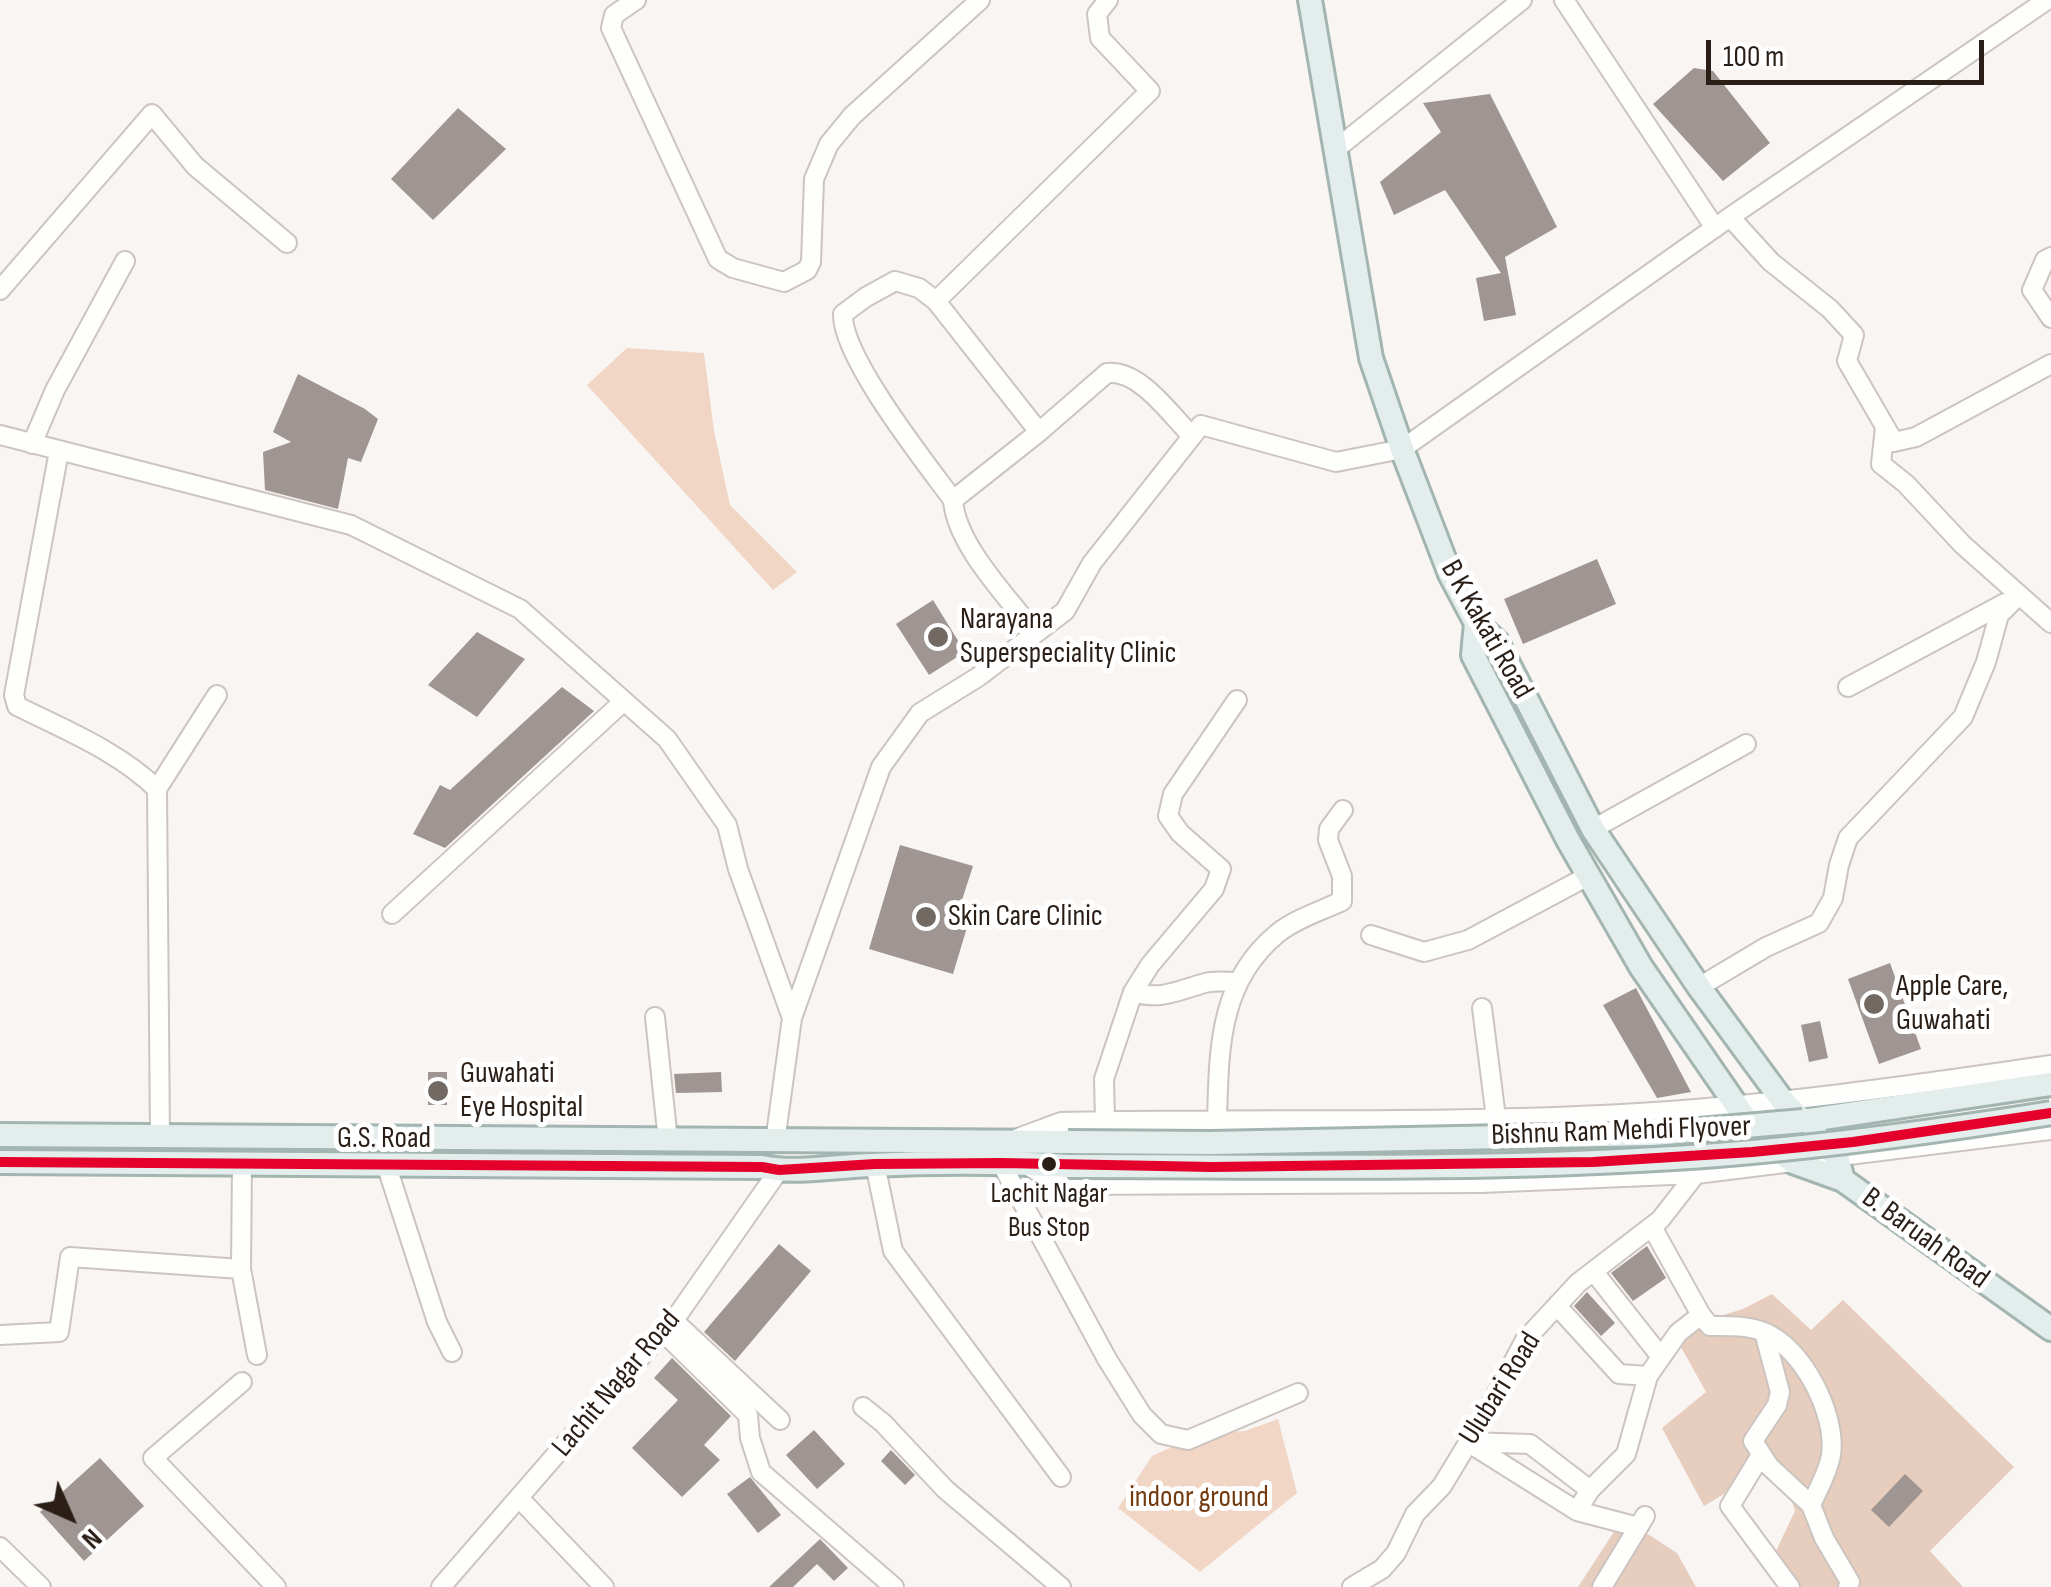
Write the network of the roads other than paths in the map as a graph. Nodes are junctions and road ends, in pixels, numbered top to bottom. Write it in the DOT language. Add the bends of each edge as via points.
graph roads {
  1 [pos="636,0"];
  2 [pos="980,0"];
  3 [pos="1108,0"];
  4 [pos="1310,0"];
  5 [pos="1522,0"];
  6 [pos="1564,0"];
  7 [pos="2045,0"];
  8 [pos="1336,148"];
  9 [pos="1723,223"];
  10 [pos="287,244"];
  11 [pos="2051,257"];
  12 [pos="125,261"];
  13 [pos="0,290"];
  14 [pos="936,301"];
  15 [pos="2051,318"];
  16 [pos="2051,364"];
  17 [pos="1886,427"];
  18 [pos="1038,432"];
  19 [pos="1191,435"];
  20 [pos="0,436"];
  21 [pos="32,444"];
  22 [pos="1402,449"];
  23 [pos="60,450"];
  24 [pos="953,500"];
  25 [pos="2019,595"];
  26 [pos="1476,623"];
  27 [pos="2051,624"];
  28 [pos="1034,632"];
  29 [pos="1848,687"];
  30 [pos="217,695"];
  31 [pos="1237,700"];
  32 [pos="624,701"];
  33 [pos="1746,744"];
  34 [pos="156,788"];
  35 [pos="1344,810"];
  36 [pos="1593,829"];
  37 [pos="1588,876"];
  38 [pos="392,914"];
  39 [pos="1371,935"];
  40 [pos="1238,982"];
  41 [pos="1699,987"];
  42 [pos="1133,992"];
  43 [pos="1482,1008"];
  44 [pos="654,1018"];
  45 [pos="792,1018"];
  46 [pos="2051,1065"];
  47 [pos="2051,1084"];
  48 [pos="1782,1100"];
  49 [pos="1732,1104"];
  50 [pos="2051,1113"];
  51 [pos="1496,1118"];
  52 [pos="1516,1118"];
  53 [pos="1471,1119"];
  54 [pos="1216,1120"];
  55 [pos="1105,1121"];
  56 [pos="2051,1130"];
  57 [pos="0,1135"];
  58 [pos="160,1138"];
  59 [pos="668,1142"];
  60 [pos="775,1142"];
  61 [pos="1011,1156"];
  62 [pos="1836,1157"];
  63 [pos="0,1162"];
  64 [pos="1793,1162"];
  65 [pos="242,1164"];
  66 [pos="386,1164"];
  67 [pos="875,1164"];
  68 [pos="779,1170"];
  69 [pos="1696,1174"];
  70 [pos="1842,1180"];
  71 [pos="1520,1182"];
  72 [pos="1475,1183"];
  73 [pos="1652,1227"];
  74 [pos="241,1269"];
  75 [pos="1594,1272"];
  76 [pos="1557,1306"];
  77 [pos="1701,1316"];
  78 [pos="668,1326"];
  79 [pos="2051,1329"];
  80 [pos="1764,1332"];
  81 [pos="0,1335"];
  82 [pos="452,1352"];
  83 [pos="257,1355"];
  84 [pos="1661,1357"];
  85 [pos="1648,1376"];
  86 [pos="242,1382"];
  87 [pos="1298,1392"];
  88 [pos="863,1407"];
  89 [pos="780,1420"];
  90 [pos="1468,1442"];
  91 [pos="1762,1455"];
  92 [pos="1061,1477"];
  93 [pos="1590,1490"];
  94 [pos="518,1498"];
  95 [pos="1810,1505"];
  96 [pos="1577,1511"];
  97 [pos="0,1547"];
  98 [pos="41,1587"];
  99 [pos="276,1587"];
  100 [pos="440,1587"];
  101 [pos="604,1587"];
  102 [pos="894,1587"];
  103 [pos="1062,1587"];
  104 [pos="1352,1587"];
  105 [pos="1602,1587"];
  106 [pos="1790,1587"];
  107 [pos="1848,1587"];
  1 -- 2 [label="street" via="614,15 610,28 718,259 784,282 811,262 814,179 829,144"];
  3 -- 14 [label="street" via="1098,14 1100,38 1150,91"];
  4 -- 8 [label="main road, B K Kakati Road"];
  5 -- 8 [label="street"];
  6 -- 9 [label="street"];
  7 -- 9 [label="street"];
  8 -- 22 [label="main road, B K Kakati Road" via="1371,358"];
  9 -- 17 [label="street" via="1854,336 1847,360"];
  9 -- 22 [label="street"];
  10 -- 13 [label="street" via="195,166 152,114"];
  11 -- 15 [label="street" via="2032,290"];
  12 -- 21 [label="street"];
  14 -- 18 [label="street"];
  14 -- 24 [label="street" via="895,282 843,314 842,327"];
  16 -- 17 [label="street" via="1916,438 1894,442"];
  17 -- 25 [label="street" via="1880,464"];
  18 -- 19 [label="street" via="1106,374 1119,372 1134,378"];
  18 -- 24 [label="street"];
  19 -- 22 [label="street" via="1201,425 1336,462"];
  19 -- 28 [label="street" via="1092,563 1064,611"];
  20 -- 21 [label="street"];
  21 -- 23 [label="street"];
  22 -- 26 [label="main road, B K Kakati Road"];
  23 -- 32 [label="street" via="351,525 520,609"];
  23 -- 34 [label="street" via="15,700"];
  24 -- 28 [label="street" via="965,540"];
  25 -- 27 [label="street"];
  25 -- 29 [label="street"];
  25 -- 41 [label="street" via="1998,615 1963,716 1848,838 1834,898 1818,923"];
  26 -- 36 [label="main road, B K Kakati Road" via="1497,642"];
  26 -- 37 [label="main road, B. Baruah Road" via="1473,655"];
  28 -- 45 [label="street" via="920,713 881,767"];
  30 -- 34 [label="street"];
  31 -- 42 [label="street" via="1173,794 1168,816 1220,869 1214,889"];
  32 -- 38 [label="street"];
  32 -- 45 [label="street" via="667,739 727,824"];
  33 -- 36 [label="street"];
  34 -- 58 [label="street"];
  35 -- 40 [label="street" via="1328,840 1342,876 1342,902 1280,931"];
  36 -- 41 [label="main road, B K Kakati Road"];
  37 -- 39 [label="street" via="1468,940 1424,952"];
  37 -- 49 [label="main road, B. Baruah Road"];
  40 -- 42 [label="street" via="1208,982 1151,998"];
  40 -- 54 [label="street" via="1224,1017"];
  41 -- 48 [label="main road, B K Kakati Road"];
  42 -- 55 [label="street" via="1104,1078"];
  43 -- 51 [label="street"];
  44 -- 59 [label="street"];
  45 -- 60 [label="street"];
  46 -- 48 [label="street"];
  47 -- 61 [label="main road, Bishnu Ram Mehdi Flyover, bridge" via="1814,1120 1653,1134 1068,1142"];
  48 -- 49 [label="street"];
  48 -- 62 [label="main road, B K Kakati Road"];
  49 -- 52 [label="street"];
  49 -- 64 [label="main road, B. Baruah Road"];
  49 -- 69 [label="street, Ulubari Road"];
  50 -- 61 [label="main road, Bishnu Ram Mehdi Flyover, bridge" via="1853,1142 1673,1158 1067,1166"];
  51 -- 52 [label="street"];
  51 -- 53 [label="street"];
  52 -- 71 [label="street"];
  53 -- 54 [label="street"];
  53 -- 72 [label="street"];
  54 -- 55 [label="street"];
  55 -- 61 [label="street" via="1062,1122"];
  56 -- 62 [label="street"];
  57 -- 58 [label="main road, G.S. Road"];
  58 -- 59 [label="main road, G.S. Road"];
  59 -- 60 [label="main road, G.S. Road"];
  60 -- 61 [label="main road, G.S. Road"];
  61 -- 67 [label="main road, G.S. Road"];
  61 -- 72 [label="street" via="1061,1184"];
  61 -- 87 [label="street" via="1107,1359 1161,1434 1188,1440"];
  62 -- 64 [label="street"];
  62 -- 70 [label="main road, B K Kakati Road"];
  63 -- 65 [label="main road, G.S. Road"];
  64 -- 69 [label="street"];
  64 -- 70 [label="main road, B. Baruah Road"];
  65 -- 66 [label="main road, G.S. Road"];
  65 -- 74 [label="street"];
  66 -- 68 [label="main road, G.S. Road"];
  66 -- 82 [label="street"];
  67 -- 68 [label="main road, G.S. Road"];
  67 -- 92 [label="street" via="893,1252"];
  68 -- 78 [label="street, Lachit Nagar Road"];
  69 -- 71 [label="street"];
  69 -- 73 [label="street, Ulubari Road"];
  70 -- 79 [label="main road, B. Baruah Road"];
  71 -- 72 [label="street"];
  73 -- 75 [label="street, Ulubari Road"];
  73 -- 77 [label="street"];
  74 -- 81 [label="street" via="70,1257 59,1332"];
  74 -- 83 [label="street"];
  75 -- 76 [label="street, Ulubari Road"];
  75 -- 84 [label="street"];
  76 -- 85 [label="street" via="1619,1374"];
  76 -- 90 [label="street, Ulubari Road" via="1525,1340"];
  77 -- 80 [label="street" via="1710,1326"];
  77 -- 84 [label="street"];
  78 -- 89 [label="street"];
  78 -- 94 [label="street, Lachit Nagar Road"];
  78 -- 102 [label="street" via="748,1415 761,1472"];
  80 -- 91 [label="street" via="1780,1392 1752,1440"];
  80 -- 95 [label="street" via="1787,1346 1812,1378 1828,1420 1832,1450"];
  84 -- 85 [label="street"];
  85 -- 93 [label="street" via="1626,1454"];
  86 -- 99 [label="street" via="153,1458"];
  88 -- 103 [label="street" via="945,1488"];
  90 -- 93 [label="street" via="1530,1444"];
  90 -- 96 [label="street"];
  90 -- 104 [label="street, Ulubari Road" via="1442,1486 1414,1514 1396,1553"];
  91 -- 95 [label="street"];
  91 -- 106 [label="street" via="1730,1506"];
  93 -- 96 [label="street"];
  94 -- 100 [label="street, Lachit Nagar Road"];
  94 -- 101 [label="street"];
  95 -- 107 [label="street"];
  96 -- 105 [label="street" via="1641,1521"];
  97 -- 98 [label="street"];
}
